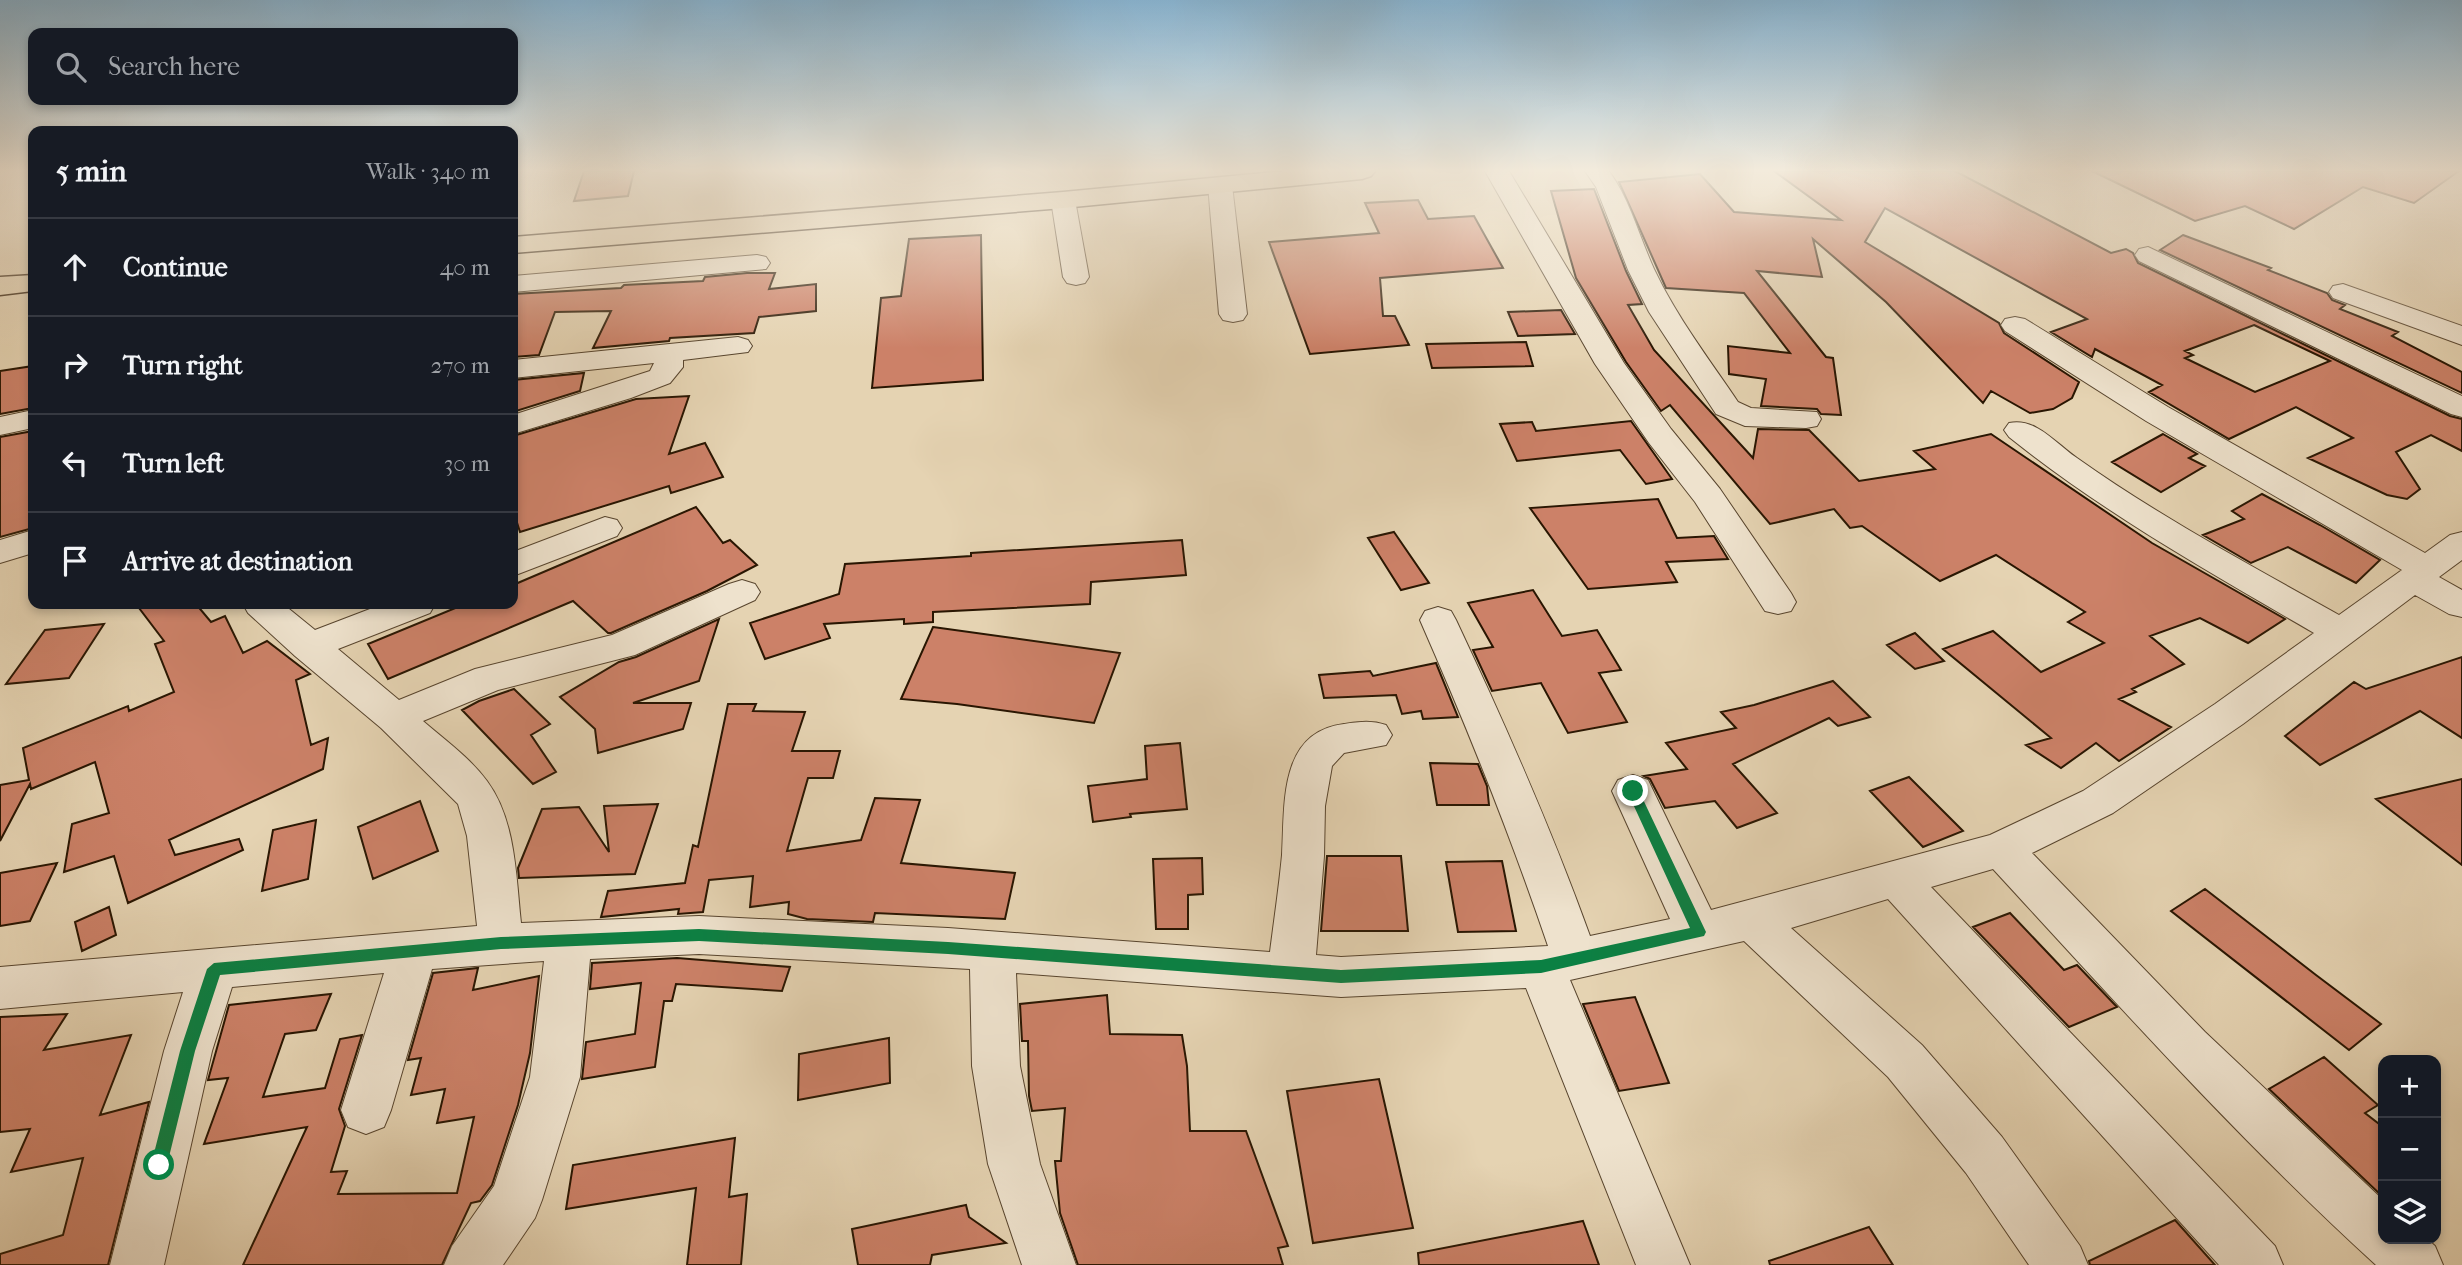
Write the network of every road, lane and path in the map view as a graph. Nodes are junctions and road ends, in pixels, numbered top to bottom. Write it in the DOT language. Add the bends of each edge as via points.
graph roads {
  1 [pos="696,230"];
  2 [pos="1068,230"];
  3 [pos="1225,230"];
  4 [pos="1532,230"];
  5 [pos="1625,230"];
  6 [pos="518,245"];
  7 [pos="2148,255"];
  8 [pos="28,261"];
  9 [pos="757,262"];
  10 [pos="0,263"];
  11 [pos="1076,277"];
  12 [pos="28,283"];
  13 [pos="518,284"];
  14 [pos="0,286"];
  15 [pos="2343,292"];
  16 [pos="1233,314"];
  17 [pos="2015,325"];
  18 [pos="2462,336"];
  19 [pos="738,346"];
  20 [pos="669,354"];
  21 [pos="518,369"];
  22 [pos="2462,408"];
  23 [pos="1806,419"];
  24 [pos="28,420"];
  25 [pos="518,423"];
  26 [pos="0,426"];
  27 [pos="2020,430"];
  28 [pos="605,528"];
  29 [pos="28,543"];
  30 [pos="2462,543"];
  31 [pos="0,552"];
  32 [pos="518,563"];
  33 [pos="2420,574"];
  34 [pos="742,592"];
  35 [pos="1777,602"];
  36 [pos="2462,605"];
  37 [pos="267,609"];
  38 [pos="404,609"];
  39 [pos="1438,620"];
  40 [pos="2340,632"];
  41 [pos="309,647"];
  42 [pos="395,717"];
  43 [pos="1372,735"];
  44 [pos="1633,791"];
  45 [pos="2001,849"];
  46 [pos="1896,879"];
  47 [pos="1752,920"];
  48 [pos="1699,932"];
  49 [pos="569,940"];
  50 [pos="501,943"];
  51 [pos="414,951"];
  52 [pos="992,951"];
  53 [pos="1558,963"];
  54 [pos="214,969"];
  55 [pos="1291,973"];
  56 [pos="0,988"];
  57 [pos="366,1110"];
  58 [pos="2378,1231"];
  59 [pos="2393,1244"];
  60 [pos="137,1265"];
  61 [pos="471,1265"];
  62 [pos="1049,1265"];
  63 [pos="1663,1265"];
  64 [pos="2061,1265"];
  65 [pos="2256,1265"];
  66 [pos="2416,1265"];
  1 -- 6 [label="main road"];
  2 -- 11 [label="street"];
  3 -- 16 [label="street"];
  4 -- 35 [label="street" via="1610,364 1707,496"];
  5 -- 23 [label="street" via="1663,312 1727,408 1745,417"];
  7 -- 22 [label="street"];
  8 -- 10 [label="main road"];
  9 -- 13 [label="street"];
  12 -- 14 [label="main road"];
  15 -- 18 [label="street"];
  17 -- 33 [label="street"];
  19 -- 20 [label="lane"];
  20 -- 21 [label="lane"];
  20 -- 25 [label="street" via="668,367 660,377"];
  24 -- 26 [label="street"];
  27 -- 40 [label="street" via="2066,469 2129,509"];
  28 -- 32 [label="street"];
  29 -- 31 [label="street"];
  30 -- 33 [label="street"];
  33 -- 36 [label="street"];
  33 -- 40 [label="street"];
  34 -- 42 [label="street" via="622,646 488,679"];
  37 -- 41 [label="street"];
  38 -- 41 [label="street"];
  39 -- 53 [label="street" via="1534,841"];
  40 -- 45 [label="street" via="2230,714 2098,802"];
  41 -- 42 [label="street"];
  42 -- 50 [label="street" via="461,780 479,804"];
  43 -- 55 [label="street" via="1333,740 1313,760 1304,806"];
  44 -- 48 [label="street"];
  45 -- 46 [label="street"];
  45 -- 58 [label="street" via="2188,1048"];
  46 -- 47 [label="street"];
  46 -- 65 [label="street"];
  47 -- 48 [label="street"];
  47 -- 64 [label="street" via="1905,1061 1984,1155"];
  48 -- 53 [label="street"];
  49 -- 50 [label="street"];
  49 -- 52 [label="street" via="699,935"];
  49 -- 61 [label="street" via="555,1077 516,1200"];
  50 -- 51 [label="street"];
  51 -- 54 [label="street"];
  51 -- 57 [label="street"];
  52 -- 55 [label="street"];
  52 -- 62 [label="street" via="996,1066 1014,1164"];
  53 -- 55 [label="street" via="1341,977"];
  53 -- 63 [label="street"];
  54 -- 56 [label="street"];
  54 -- 60 [label="street" via="188,1051"];
  59 -- 66 [label="street"];
}
